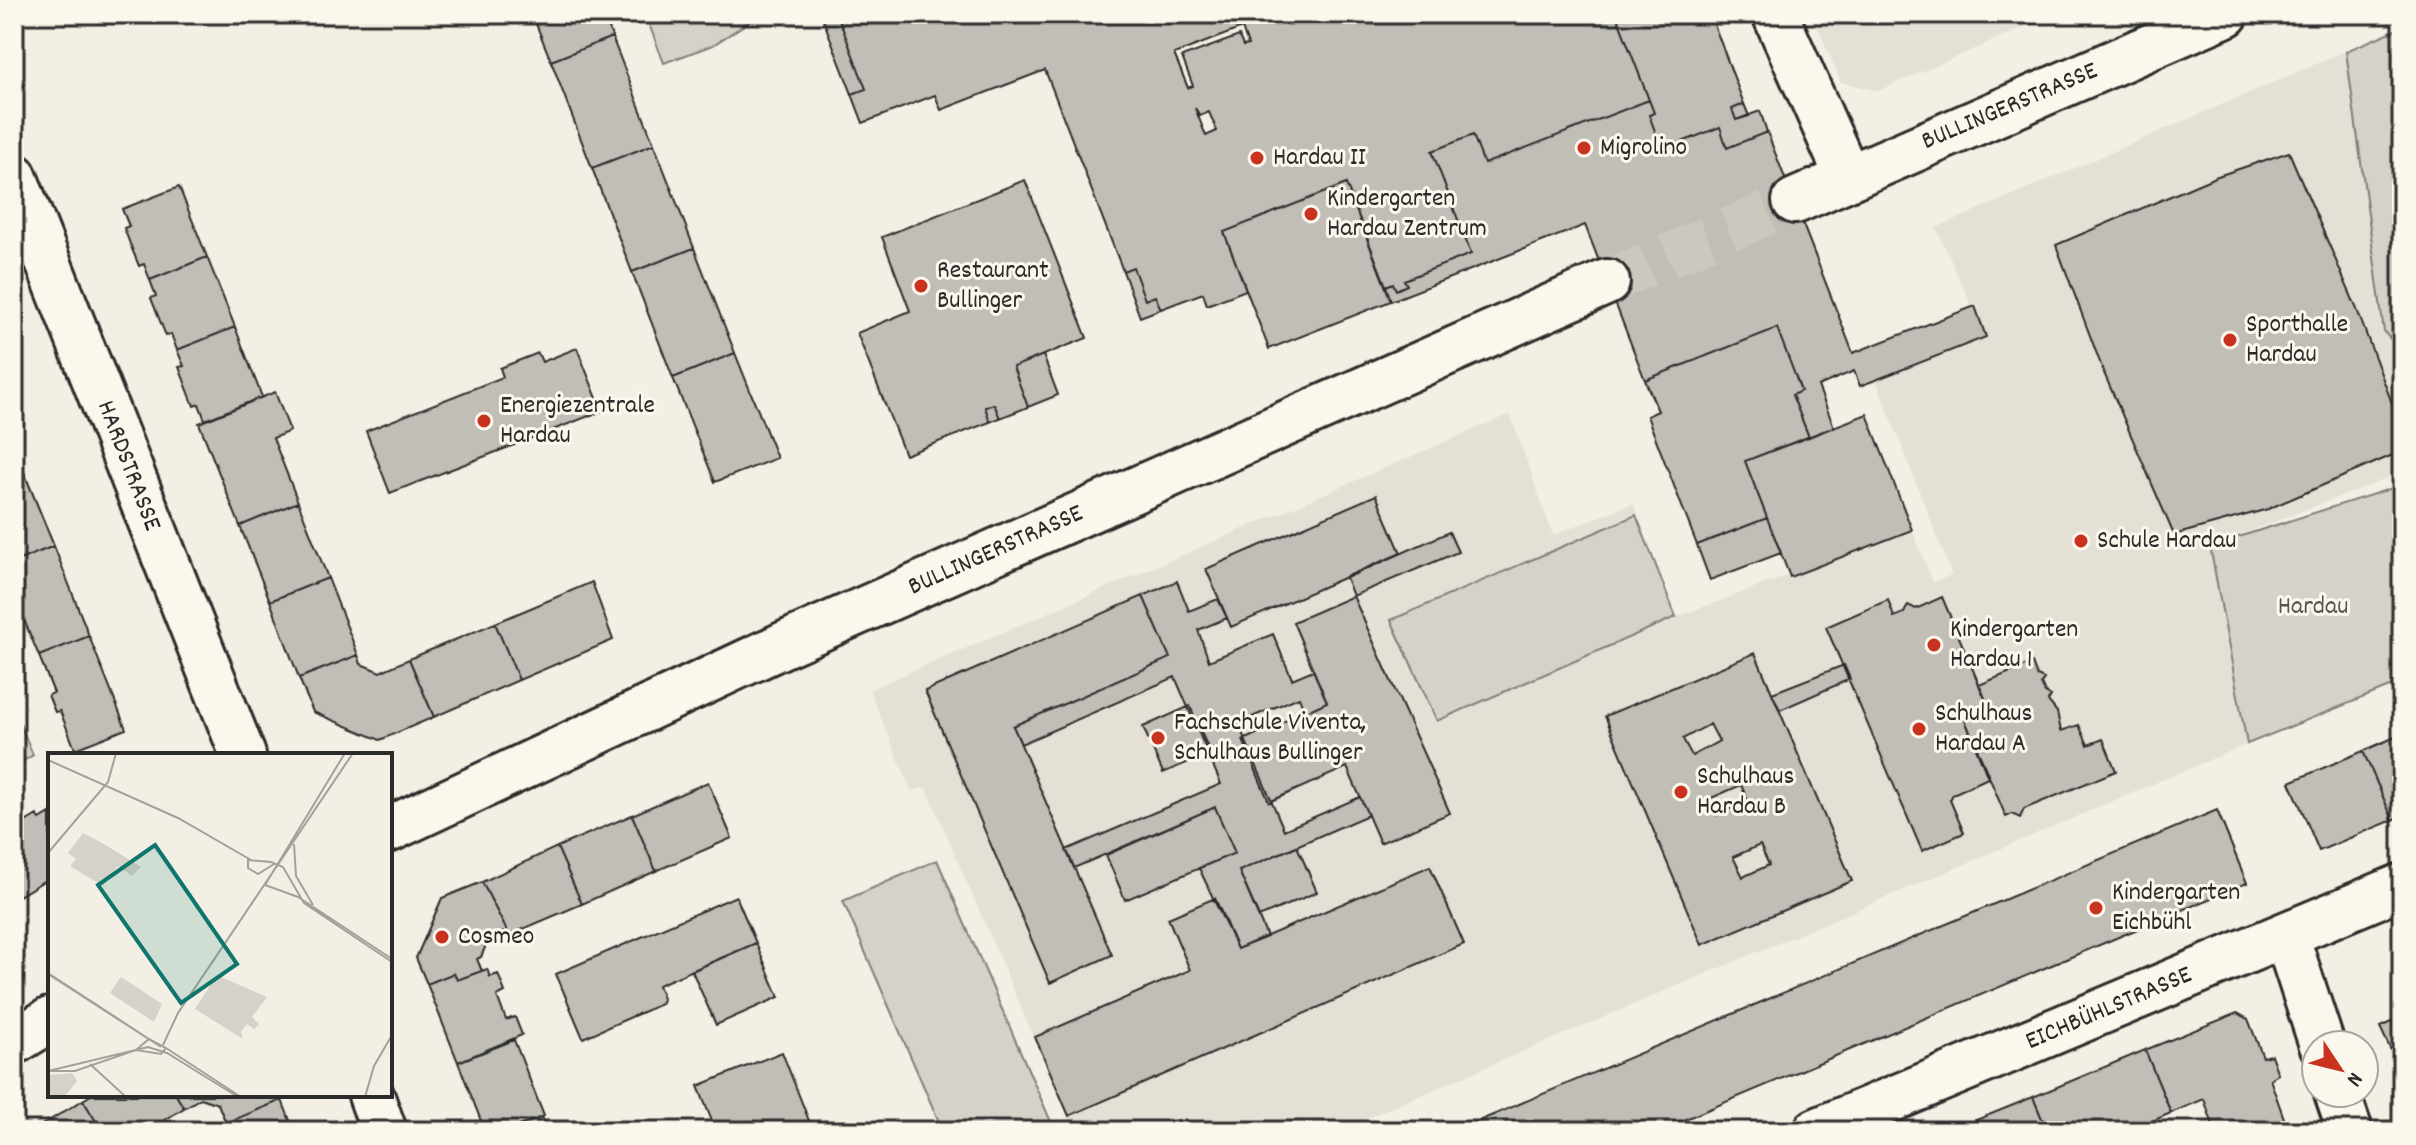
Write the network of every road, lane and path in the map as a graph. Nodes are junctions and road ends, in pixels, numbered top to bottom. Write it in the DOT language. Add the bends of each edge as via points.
graph roads {
  1 [pos="1775,14"];
  2 [pos="2226,14"];
  3 [pos="14,176"];
  4 [pos="1848,178"];
  5 [pos="1795,201"];
  6 [pos="1607,282"];
  7 [pos="242,753"];
  8 [pos="392,828"];
  9 [pos="2402,886"];
  10 [pos="2286,935"];
  11 [pos="48,1021"];
  12 [pos="2317,1029"];
  13 [pos="14,1042"];
  14 [pos="372,1097"];
  15 [pos="2342,1109"];
  16 [pos="384,1131"];
  17 [pos="1816,1131"];
  18 [pos="2350,1131"];
  1 -- 4 [label="street"];
  2 -- 4 [label="street, BULLINGERSTRASSE"];
  3 -- 7 [label="street, HARDSTRASSE"];
  4 -- 5 [label="street, BULLINGERSTRASSE"];
  6 -- 8 [label="street, BULLINGERSTRASSE" via="796,639"];
  9 -- 10 [label="street, EICHBÜHLSTRASSE"];
  10 -- 12 [label="street"];
  10 -- 17 [label="street, EICHBÜHLSTRASSE"];
  11 -- 13 [label="street"];
  14 -- 16 [label="street"];
  15 -- 18 [label="street"];
}
